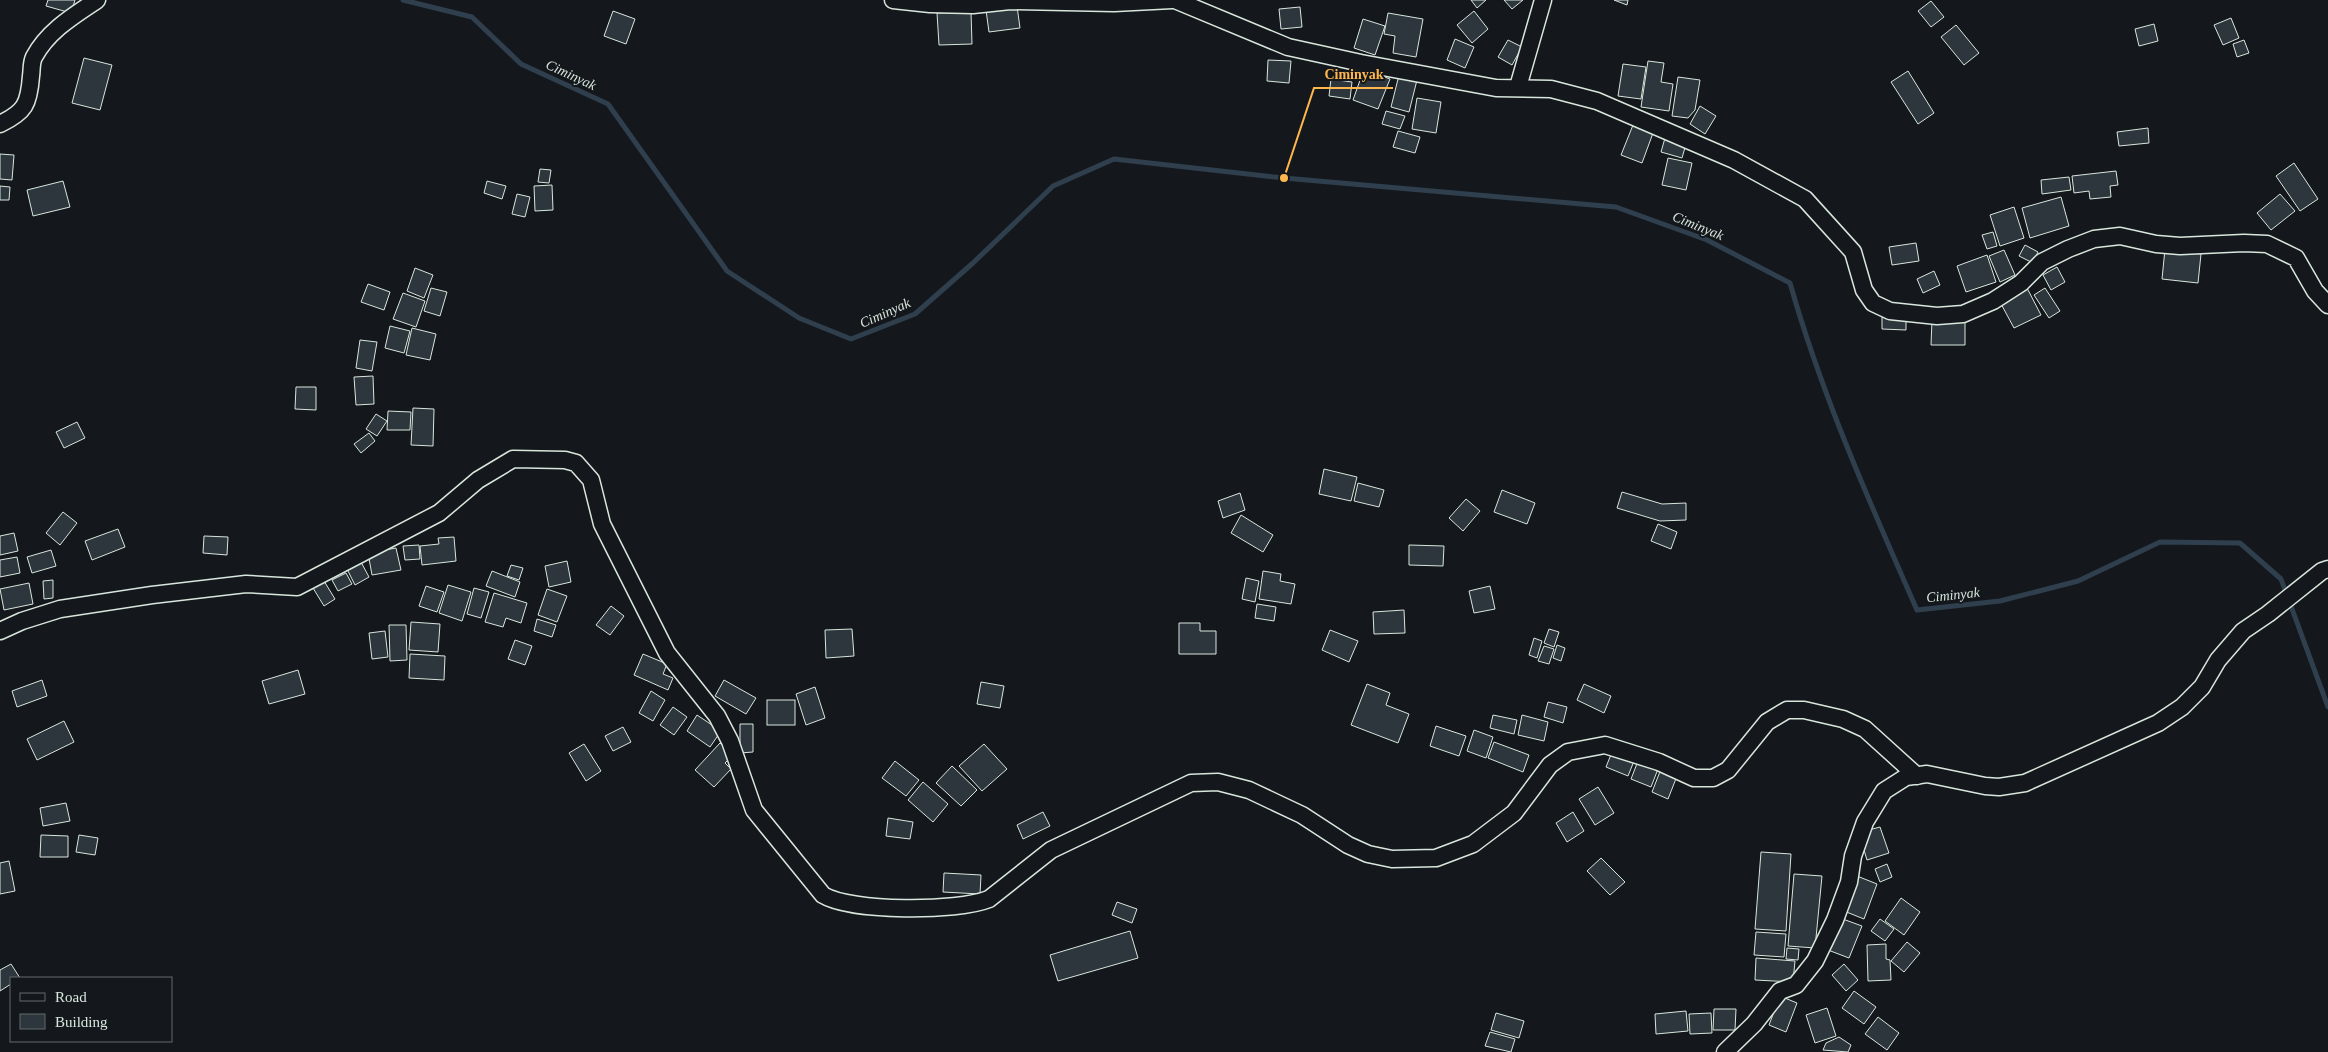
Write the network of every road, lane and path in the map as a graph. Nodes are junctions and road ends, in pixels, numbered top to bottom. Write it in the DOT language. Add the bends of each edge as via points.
graph roads {
  1 [pos="97,0"];
  2 [pos="893,0"];
  3 [pos="1174,0"];
  4 [pos="1543,0"];
  5 [pos="1518,87"];
  6 [pos="0,124"];
  7 [pos="2328,305"];
  8 [pos="2328,570"];
  9 [pos="0,631"];
  10 [pos="1916,776"];
  11 [pos="1725,1052"];
  1 -- 6 [label="street" via="62,24 41,47 33,59 30,92 24,109"];
  2 -- 3 [label="street" via="973,5 1010,1 1114,3"];
  3 -- 5 [label="street" via="1288,47 1466,83 1496,88"];
  4 -- 5 [label="street"];
  5 -- 7 [label="street" via="1551,89 1597,101 1734,160 1805,199 1853,252 1864,290 1873,302 1890,311 1937,316 1963,314 1993,301 2021,283 2042,262 2068,249 2094,239 2120,236 2180,246 2267,244 2296,258"];
  8 -- 10 [label="street" via="2243,631 2218,660 2202,687 2182,707 2158,723 2025,782 1999,787 1966,784 1942,776"];
  9 -- 10 [label="street" via="60,609 152,595 246,584 297,587 439,513 478,480 513,459 565,460 576,464 591,480 602,524 667,653 721,724 741,769 754,810 823,895 834,902 904,908 978,904 989,899 1051,850 1191,783 1218,782 1250,790 1302,815 1368,854 1392,859 1436,858 1473,844 1514,813 1550,765 1568,752 1604,746 1659,762 1694,778 1713,778 1728,770 1767,722 1787,710 1804,710 1843,719 1865,729"];
  10 -- 11 [label="street" via="1896,781 1875,802 1853,856 1844,897 1815,961 1796,985 1780,991 1754,1024"];
}
